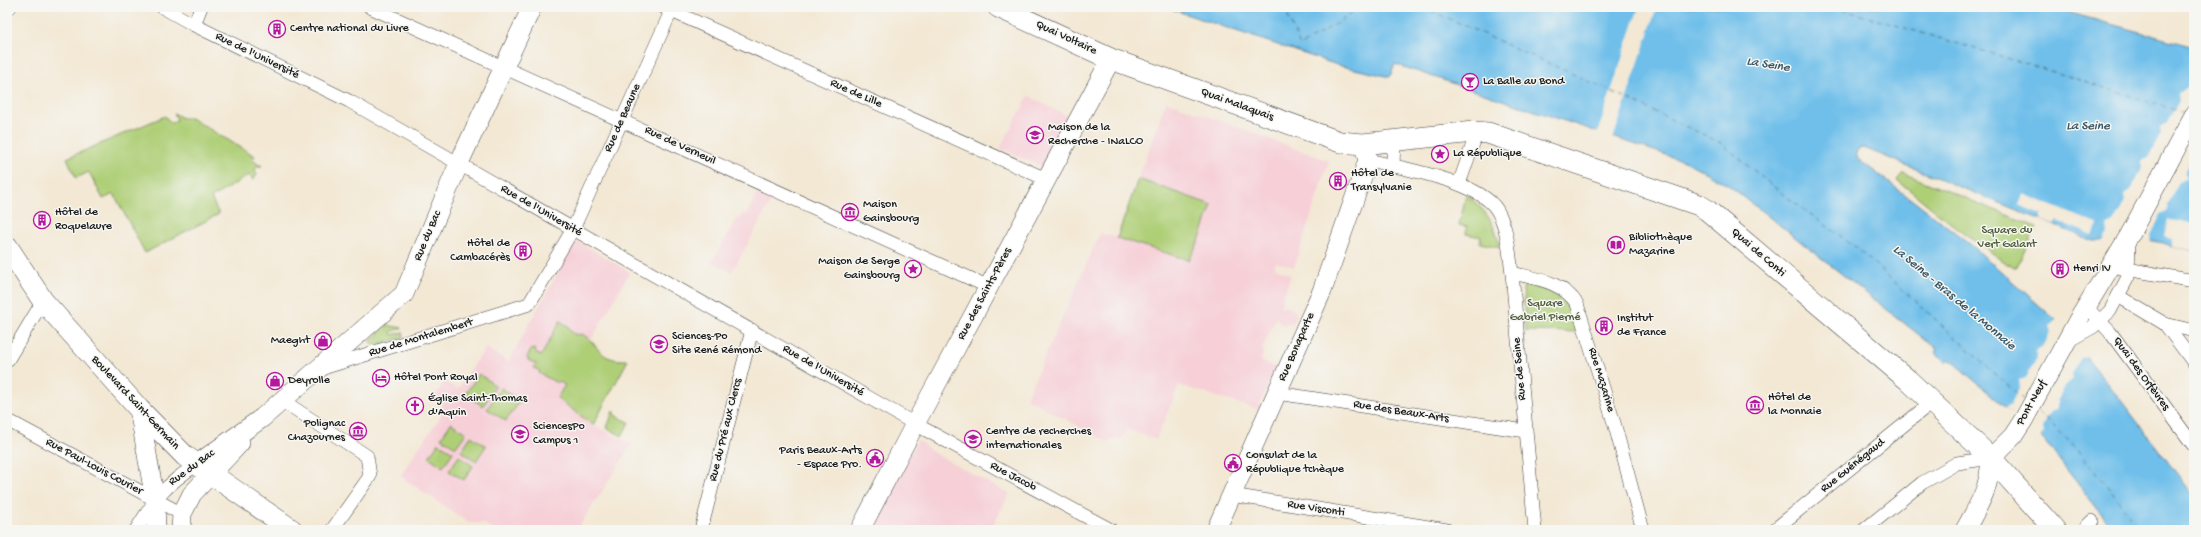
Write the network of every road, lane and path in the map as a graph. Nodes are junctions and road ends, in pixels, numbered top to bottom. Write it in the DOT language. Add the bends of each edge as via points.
graph roads {
  1 [pos="10,7"];
  2 [pos="162,7"];
  3 [pos="201,7"];
  4 [pos="370,7"];
  5 [pos="532,7"];
  6 [pos="998,7"];
  7 [pos="669,8"];
  8 [pos="7,9"];
  9 [pos="194,25"];
  10 [pos="1112,59"];
  11 [pos="503,68"];
  12 [pos="2194,115"];
  13 [pos="622,120"];
  14 [pos="1477,132"];
  15 [pos="1394,141"];
  16 [pos="1366,152"];
  17 [pos="459,163"];
  18 [pos="1393,166"];
  19 [pos="1048,180"];
  20 [pos="1459,184"];
  21 [pos="573,229"];
  22 [pos="7,246"];
  23 [pos="2121,264"];
  24 [pos="1512,273"];
  25 [pos="2194,281"];
  26 [pos="989,286"];
  27 [pos="2118,296"];
  28 [pos="43,301"];
  29 [pos="2088,304"];
  30 [pos="521,307"];
  31 [pos="2100,322"];
  32 [pos="2165,324"];
  33 [pos="2081,327"];
  34 [pos="752,330"];
  35 [pos="2194,331"];
  36 [pos="7,361"];
  37 [pos="2194,363"];
  38 [pos="320,369"];
  39 [pos="1277,393"];
  40 [pos="283,401"];
  41 [pos="1932,402"];
  42 [pos="138,408"];
  43 [pos="7,420"];
  44 [pos="915,424"];
  45 [pos="1525,431"];
  46 [pos="2194,446"];
  47 [pos="1992,458"];
  48 [pos="204,469"];
  49 [pos="1232,495"];
  50 [pos="154,500"];
  51 [pos="181,522"];
  52 [pos="136,530"];
  53 [pos="156,530"];
  54 [pos="292,530"];
  55 [pos="332,530"];
  56 [pos="701,530"];
  57 [pos="860,530"];
  58 [pos="1111,530"];
  59 [pos="1216,530"];
  60 [pos="1447,530"];
  61 [pos="1535,530"];
  62 [pos="1643,530"];
  63 [pos="1774,530"];
  64 [pos="1864,530"];
  65 [pos="1965,530"];
  66 [pos="2055,530"];
  1 -- 8 [label="street"];
  2 -- 9 [label="street, Rue de l'Université"];
  3 -- 9 [label="street"];
  4 -- 11 [label="street, Rue de Verneuil"];
  5 -- 11 [label="street, Rue du Bac"];
  6 -- 10 [label="main road, Quai Voltaire"];
  7 -- 13 [label="street, Rue de Beaune"];
  7 -- 19 [label="street, Rue de Lille"];
  9 -- 17 [label="street, Rue de l'Université" via="348,101"];
  10 -- 16 [label="main road, Quai Malaquais"];
  10 -- 19 [label="street, Rue des Saints-Pères"];
  11 -- 13 [label="street, Rue de Verneuil"];
  11 -- 17 [label="street, Rue du Bac"];
  12 -- 23 [label="street" via="2129,236"];
  13 -- 21 [label="street, Rue de Beaune"];
  13 -- 26 [label="street, Rue de Verneuil"];
  14 -- 15 [label="main road, Quai Malaquais"];
  14 -- 20 [label="street"];
  14 -- 41 [label="main road, Quai de Conti" via="1488,133 1699,205"];
  15 -- 16 [label="main road, Quai Malaquais"];
  15 -- 18 [label="street"];
  16 -- 18 [label="street, Quai Malaquais"];
  16 -- 39 [label="street, Rue Bonaparte" via="1322,291"];
  17 -- 21 [label="street, Rue de l'Université"];
  17 -- 38 [label="street, Rue du Bac" via="404,294"];
  18 -- 20 [label="street, Quai Malaquais"];
  19 -- 26 [label="street, Rue des Saints-Pères"];
  20 -- 24 [label="street, Rue de Seine" via="1487,198 1496,210 1508,238"];
  21 -- 30 [label="street, Rue de Beaune" via="529,304"];
  21 -- 34 [label="street, Rue de l'Université"];
  22 -- 28 [label="main road, Boulevard Saint-Germain"];
  23 -- 25 [label="street"];
  23 -- 27 [label="street" via="2128,277"];
  23 -- 29 [label="street, Pont Neuf"];
  24 -- 45 [label="street, Rue de Seine"];
  24 -- 62 [label="street, Rue Mazarine" via="1561,286 1570,293 1577,304 1615,426"];
  26 -- 44 [label="street, Rue des Saints-Pères"];
  27 -- 31 [label="street"];
  27 -- 32 [label="street"];
  28 -- 36 [label="street"];
  28 -- 42 [label="main road, Boulevard Saint-Germain"];
  29 -- 31 [label="street, Quai des Orfèvres"];
  29 -- 33 [label="street, Pont Neuf"];
  30 -- 38 [label="street, Rue de Montalembert"];
  31 -- 33 [label="street"];
  31 -- 46 [label="street, Quai des Orfèvres"];
  32 -- 35 [label="street"];
  32 -- 37 [label="street"];
  33 -- 47 [label="street, Pont Neuf" via="2066,342 2024,419 2009,441"];
  34 -- 44 [label="street, Rue de l'Université"];
  34 -- 56 [label="street, Rue du Pré aux Clercs"];
  38 -- 40 [label="street, Rue du Bac"];
  39 -- 45 [label="street, Rue des Beaux-Arts"];
  39 -- 49 [label="street, Rue Bonaparte"];
  40 -- 48 [label="street, Rue du Bac"];
  40 -- 55 [label="street" via="367,456 370,476"];
  41 -- 47 [label="main road, Quai de Conti"];
  41 -- 63 [label="street, Rue Guénégaud"];
  42 -- 48 [label="main road, Boulevard Saint-Germain" via="184,456"];
  42 -- 50 [label="street"];
  43 -- 50 [label="street, Rue Paul-Louis Courier"];
  44 -- 57 [label="street, Rue des Saints-Pères"];
  44 -- 58 [label="street, Rue Jacob"];
  45 -- 61 [label="street, Rue de Seine"];
  47 -- 64 [label="street" via="1957,463 1949,467 1922,483"];
  47 -- 65 [label="street" via="1986,491"];
  47 -- 66 [label="main road, Quai de Conti"];
  48 -- 50 [label="street, Rue du Bac" via="176,478"];
  48 -- 51 [label="street"];
  48 -- 54 [label="main road, Boulevard Saint-Germain"];
  49 -- 59 [label="street, Rue Bonaparte"];
  49 -- 60 [label="street, Rue Visconti"];
  50 -- 51 [label="street, Rue Paul-Louis Courier"];
  50 -- 52 [label="street, Rue du Bac"];
  50 -- 53 [label="street"];
}
